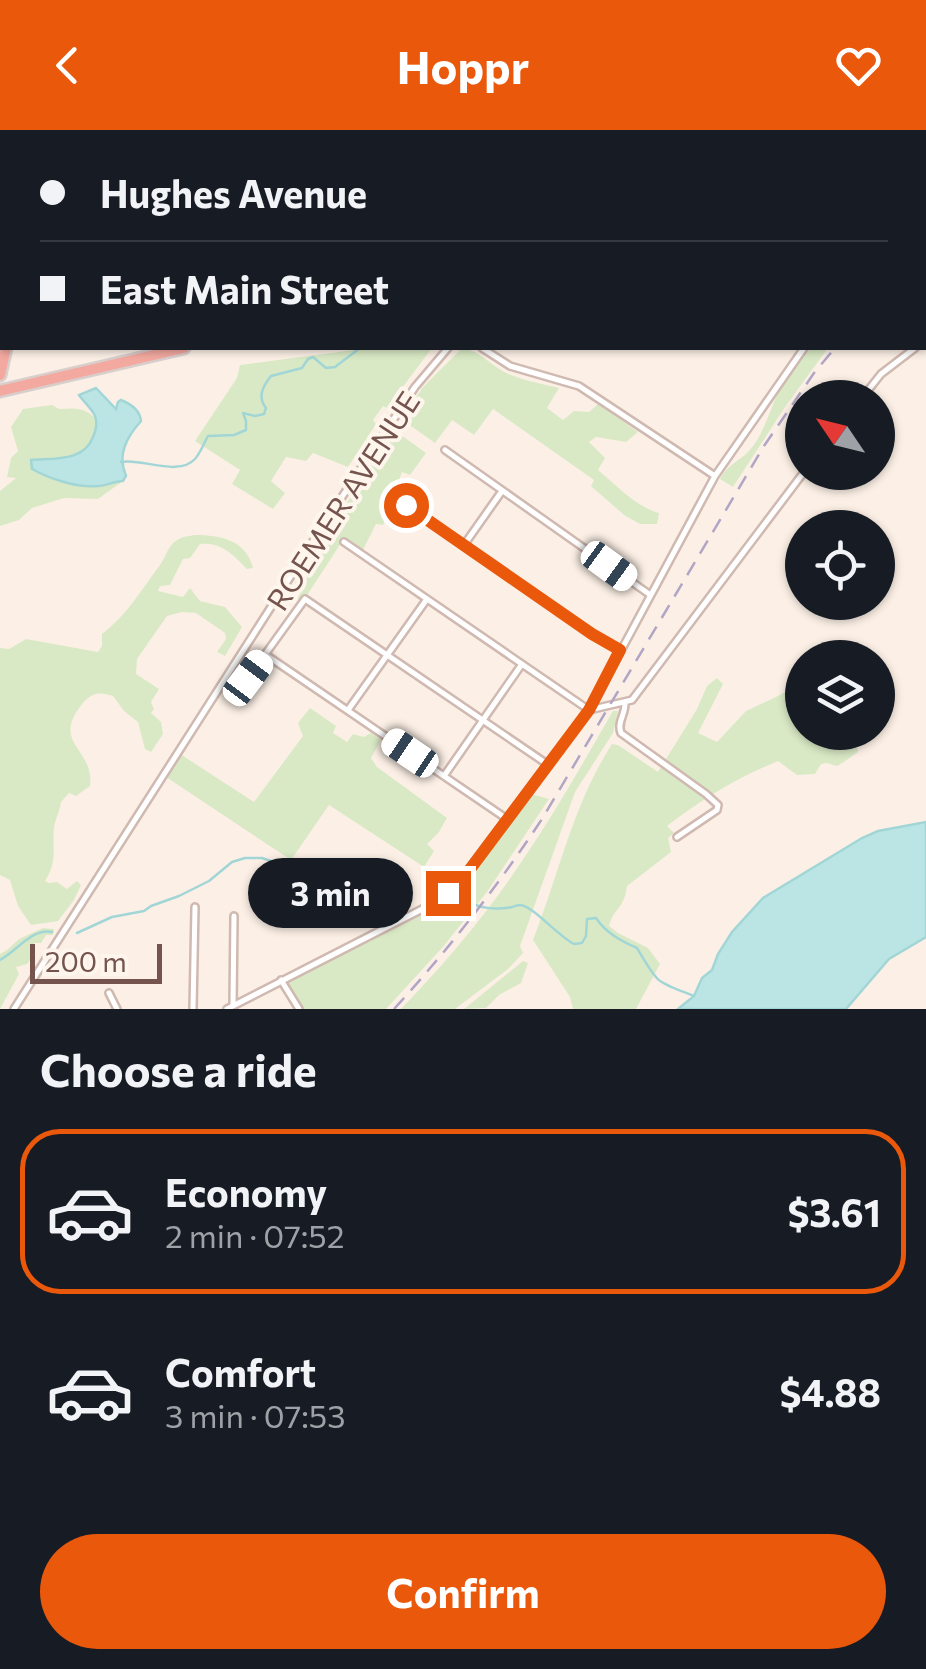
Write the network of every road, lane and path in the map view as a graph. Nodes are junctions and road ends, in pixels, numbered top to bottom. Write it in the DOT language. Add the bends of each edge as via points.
graph roads {
  1 [pos="6,350"];
  2 [pos="175,350"];
  3 [pos="446,350"];
  4 [pos="485,350"];
  5 [pos="803,350"];
  6 [pos="912,350"];
  7 [pos="0,375"];
  8 [pos="876,380"];
  9 [pos="0,391"];
  10 [pos="445,450"];
  11 [pos="714,476"];
  12 [pos="790,490"];
  13 [pos="502,491"];
  14 [pos="406,505"];
  15 [pos="344,542"];
  16 [pos="464,545"];
  17 [pos="649,594"];
  18 [pos="427,599"];
  19 [pos="620,650"];
  20 [pos="266,654"];
  21 [pos="387,655"];
  22 [pos="522,664"];
  23 [pos="252,684"];
  24 [pos="624,704"];
  25 [pos="348,710"];
  26 [pos="589,710"];
  27 [pos="483,720"];
  28 [pos="547,764"];
  29 [pos="444,776"];
  30 [pos="508,820"];
  31 [pos="677,837"];
  32 [pos="195,907"];
  33 [pos="234,916"];
  34 [pos="281,980"];
  35 [pos="109,993"];
  36 [pos="230,1007"];
  37 [pos="14,1009"];
  38 [pos="117,1009"];
  39 [pos="193,1009"];
  40 [pos="299,1009"];
  1 -- 7 [label="highway"];
  2 -- 9 [label="highway"];
  3 -- 37 [label="street, ROEMER AVENUE" via="326,520"];
  4 -- 11 [label="street" via="510,366 579,386"];
  5 -- 11 [label="street"];
  6 -- 8 [label="street"];
  10 -- 13 [label="street"];
  11 -- 17 [label="street"];
  12 -- 24 [label="street"];
  13 -- 16 [label="street"];
  13 -- 17 [label="street"];
  14 -- 16 [label="street"];
  15 -- 18 [label="street"];
  16 -- 19 [label="street"];
  17 -- 19 [label="street"];
  18 -- 21 [label="street"];
  18 -- 22 [label="street"];
  19 -- 26 [label="street"];
  20 -- 21 [label="street" via="306,599"];
  20 -- 23 [label="street" via="248,678"];
  20 -- 25 [label="street"];
  21 -- 25 [label="street"];
  21 -- 27 [label="street"];
  22 -- 26 [label="street"];
  22 -- 27 [label="street"];
  24 -- 26 [label="street"];
  24 -- 31 [label="street" via="621,733 718,805"];
  25 -- 29 [label="street"];
  26 -- 28 [label="street"];
  27 -- 28 [label="street"];
  27 -- 29 [label="street"];
  28 -- 30 [label="street"];
  29 -- 30 [label="street"];
  30 -- 34 [label="street" via="436,902"];
  32 -- 39 [label="street"];
  33 -- 36 [label="street"];
  34 -- 36 [label="street"];
  34 -- 40 [label="street"];
  35 -- 38 [label="street"];
}
